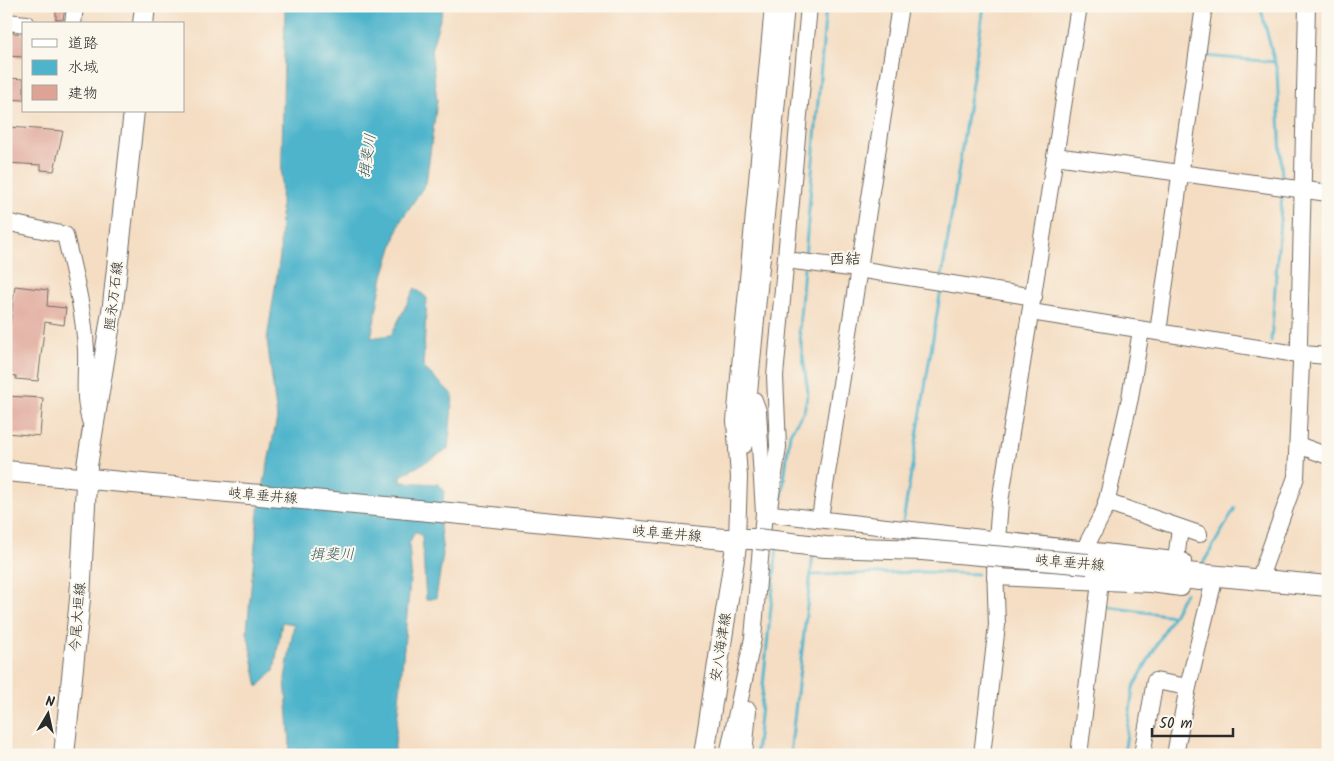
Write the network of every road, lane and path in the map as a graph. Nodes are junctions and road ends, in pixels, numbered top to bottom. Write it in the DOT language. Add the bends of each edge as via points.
graph roads {
  1 [pos="75,6"];
  2 [pos="145,6"];
  3 [pos="773,6"];
  4 [pos="786,6"];
  5 [pos="804,6"];
  6 [pos="809,6"];
  7 [pos="900,6"];
  8 [pos="1079,6"];
  9 [pos="1204,6"];
  10 [pos="1307,6"];
  11 [pos="6,22"];
  12 [pos="73,22"];
  13 [pos="143,22"];
  14 [pos="22,24"];
  15 [pos="776,105"];
  16 [pos="134,112"];
  17 [pos="1055,156"];
  18 [pos="1180,173"];
  19 [pos="1303,191"];
  20 [pos="1328,193"];
  21 [pos="6,222"];
  22 [pos="786,260"];
  23 [pos="858,269"];
  24 [pos="1032,305"];
  25 [pos="1141,330"];
  26 [pos="1158,332"];
  27 [pos="1300,353"];
  28 [pos="1328,356"];
  29 [pos="750,388"];
  30 [pos="92,426"];
  31 [pos="1298,445"];
  32 [pos="1328,456"];
  33 [pos="6,471"];
  34 [pos="739,477"];
  35 [pos="92,480"];
  36 [pos="1106,502"];
  37 [pos="764,513"];
  38 [pos="820,518"];
  39 [pos="1180,528"];
  40 [pos="1199,534"];
  41 [pos="996,538"];
  42 [pos="739,539"];
  43 [pos="1086,557"];
  44 [pos="1179,566"];
  45 [pos="995,577"];
  46 [pos="1214,580"];
  47 [pos="1259,580"];
  48 [pos="1100,582"];
  49 [pos="1328,586"];
  50 [pos="753,638"];
  51 [pos="1188,687"];
  52 [pos="64,755"];
  53 [pos="704,755"];
  54 [pos="728,755"];
  55 [pos="744,755"];
  56 [pos="982,755"];
  57 [pos="1079,755"];
  58 [pos="1142,755"];
  59 [pos="1175,755"];
  1 -- 12 [label="street"];
  2 -- 13 [label="main road"];
  3 -- 34 [label="street" via="735,422"];
  4 -- 15 [label="street"];
  5 -- 15 [label="street"];
  6 -- 22 [label="street"];
  7 -- 23 [label="street"];
  8 -- 17 [label="street"];
  9 -- 18 [label="street"];
  10 -- 19 [label="street"];
  11 -- 14 [label="street"];
  15 -- 29 [label="street"];
  16 -- 30 [label="main road, 脛永万石線" via="113,305"];
  17 -- 18 [label="street"];
  17 -- 24 [label="street"];
  18 -- 19 [label="street"];
  18 -- 26 [label="street"];
  19 -- 20 [label="street"];
  19 -- 27 [label="street"];
  21 -- 30 [label="street" via="65,236 86,348 86,409"];
  22 -- 23 [label="street"];
  22 -- 37 [label="street" via="775,376 778,447 769,508"];
  23 -- 24 [label="street"];
  23 -- 38 [label="street"];
  24 -- 25 [label="street"];
  24 -- 41 [label="street"];
  25 -- 26 [label="street"];
  25 -- 36 [label="street" via="1130,398"];
  26 -- 27 [label="street"];
  27 -- 28 [label="street"];
  27 -- 31 [label="street"];
  29 -- 34 [label="street"];
  29 -- 37 [label="street" via="758,411"];
  30 -- 35 [label="main road, 脛永万石線"];
  31 -- 32 [label="street"];
  31 -- 47 [label="street" via="1296,477"];
  33 -- 35 [label="main road, 岐阜垂井線"];
  34 -- 42 [label="street"];
  35 -- 42 [label="main road, 岐阜垂井線"];
  35 -- 52 [label="main road, 今尾大垣線"];
  36 -- 39 [label="street"];
  36 -- 43 [label="street"];
  37 -- 38 [label="street"];
  37 -- 50 [label="street"];
  38 -- 41 [label="street"];
  39 -- 40 [label="street"];
  39 -- 44 [label="street"];
  41 -- 43 [label="street"];
  41 -- 45 [label="street"];
  42 -- 43 [label="main road, 岐阜垂井線, bridge" via="825,547"];
  42 -- 53 [label="main road, 安八海津線"];
  43 -- 44 [label="main road, 岐阜垂井線"];
  44 -- 46 [label="main road, 岐阜垂井線"];
  45 -- 48 [label="street"];
  45 -- 56 [label="street" via="997,625"];
  46 -- 47 [label="main road, 岐阜垂井線"];
  46 -- 48 [label="street" via="1182,580 1181,588"];
  46 -- 51 [label="street"];
  47 -- 49 [label="main road, 岐阜垂井線"];
  48 -- 57 [label="street"];
  50 -- 54 [label="street"];
  50 -- 55 [label="street"];
  51 -- 58 [label="street" via="1155,681"];
  51 -- 59 [label="street"];
}
